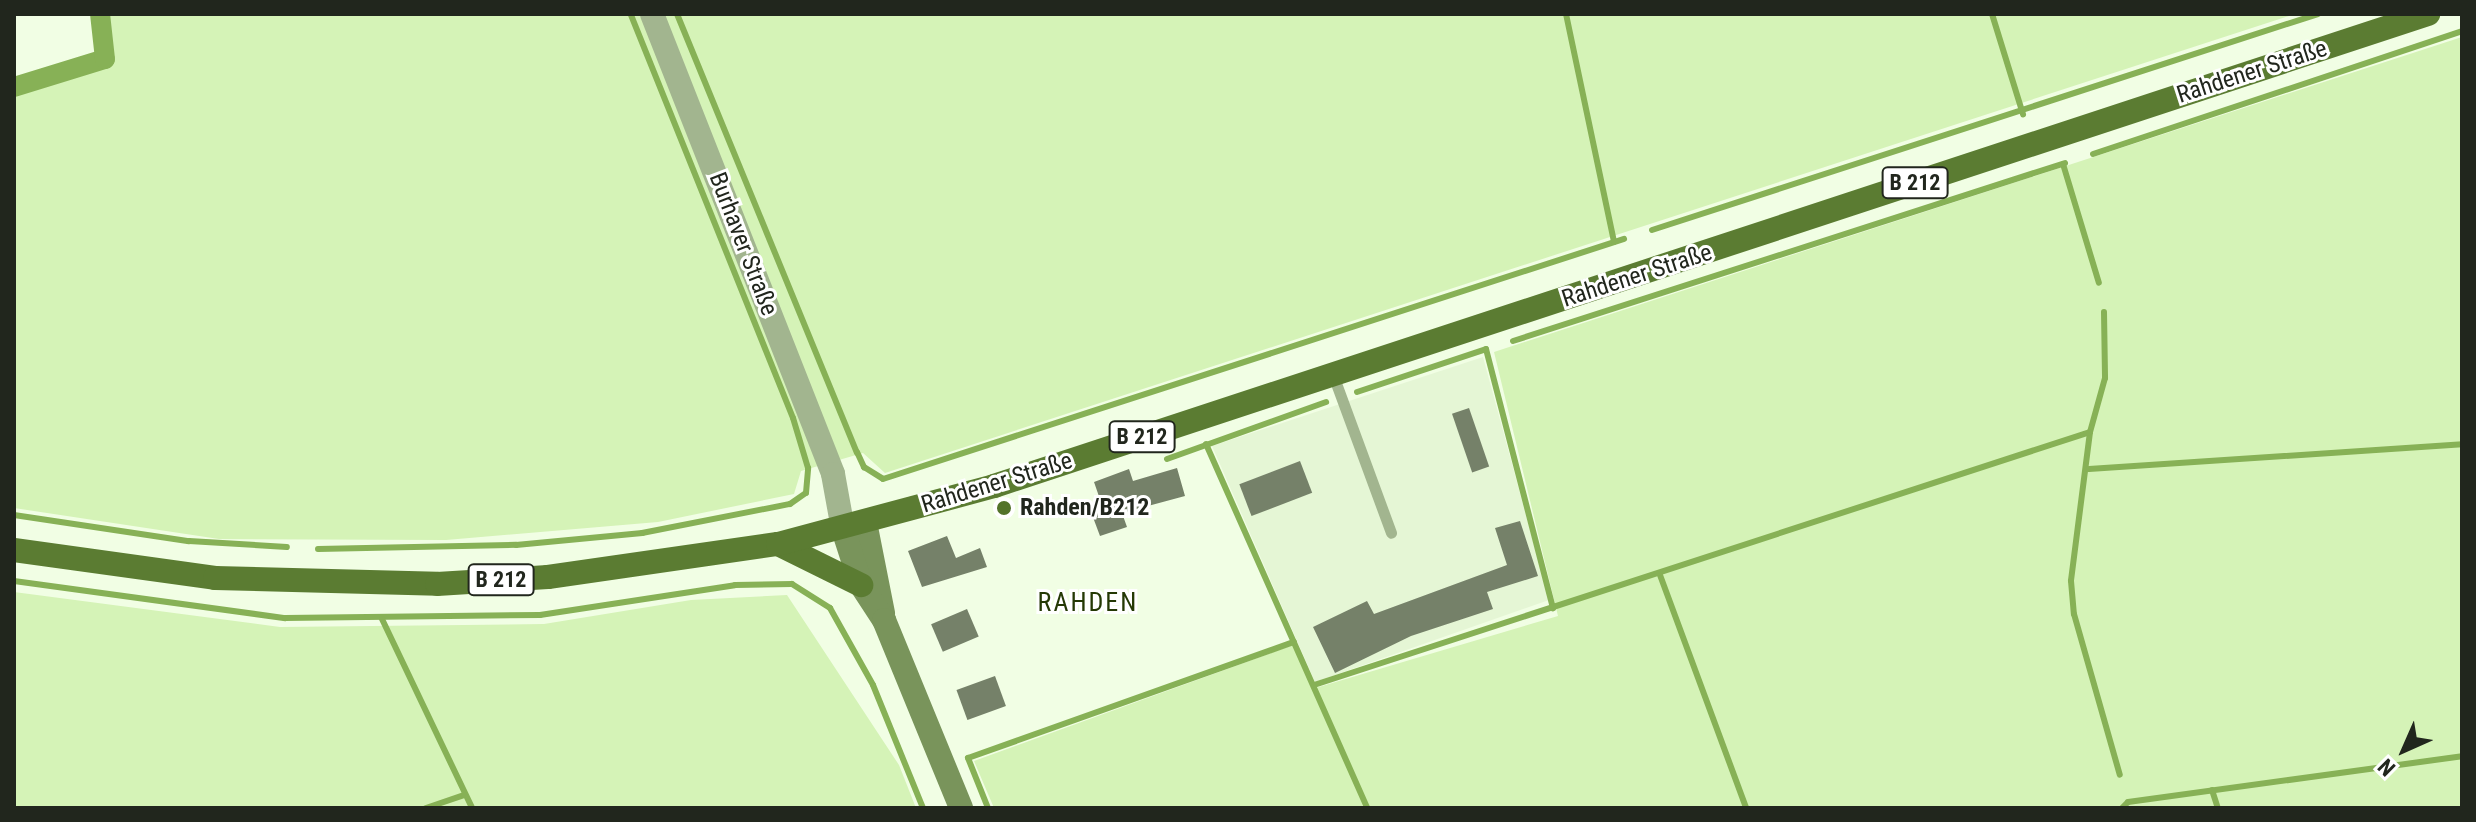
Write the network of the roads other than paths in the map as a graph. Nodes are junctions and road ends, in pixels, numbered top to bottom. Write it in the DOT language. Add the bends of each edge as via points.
graph roads {
  1 [pos="652,14"];
  2 [pos="2428,14"];
  3 [pos="1333,375"];
  4 [pos="854,526"];
  5 [pos="1391,533"];
  6 [pos="778,544"];
  7 [pos="14,550"];
  8 [pos="861,585"];
  9 [pos="884,620"];
  10 [pos="961,808"];
  1 -- 4 [label="street, Burhaver Straße"];
  2 -- 3 [label="main road, Rahdener Straße / B 212"];
  3 -- 4 [label="main road, Rahdener Straße / B 212"];
  3 -- 5 [label="lane"];
  4 -- 6 [label="main road, B 212"];
  4 -- 8 [label="main road, Burhaver Straße"];
  4 -- 9 [label="main road, Burhaver Straße"];
  6 -- 7 [label="main road, B 212" via="548,577 437,584 215,578"];
  6 -- 8 [label="main road"];
  8 -- 9 [label="main road, Burhaver Straße"];
  9 -- 10 [label="main road, Burhaver Straße"];
}
